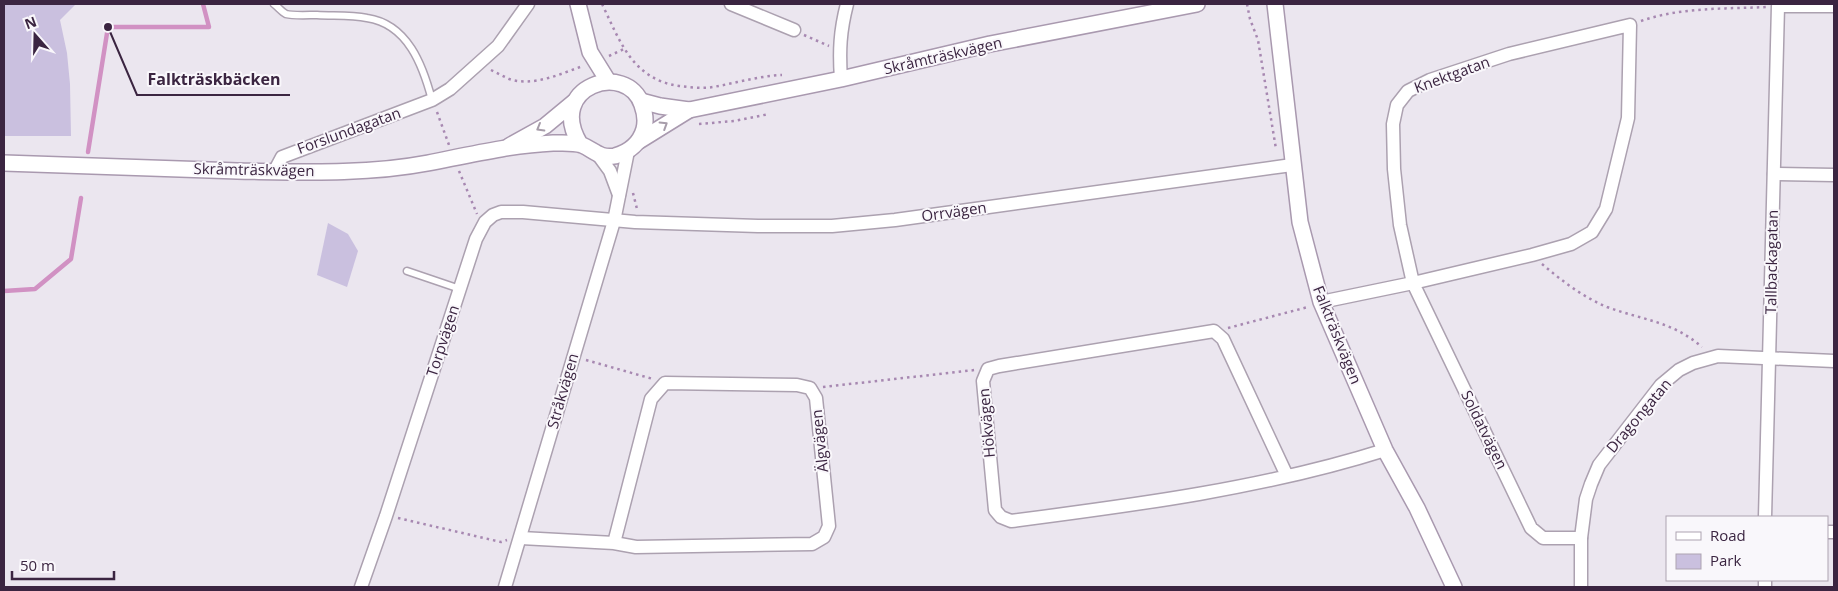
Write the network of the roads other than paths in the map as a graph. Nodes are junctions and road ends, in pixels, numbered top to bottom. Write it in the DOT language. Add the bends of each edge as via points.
graph roads {
  1 [pos="274,4"];
  2 [pos="528,4"];
  3 [pos="578,4"];
  4 [pos="731,4"];
  5 [pos="847,4"];
  6 [pos="1197,4"];
  7 [pos="1275,4"];
  8 [pos="1834,6"];
  9 [pos="794,30"];
  10 [pos="592,59"];
  11 [pos="841,79"];
  12 [pos="608,81"];
  13 [pos="587,88"];
  14 [pos="432,100"];
  15 [pos="641,100"];
  16 [pos="574,102"];
  17 [pos="689,110"];
  18 [pos="580,144"];
  19 [pos="633,146"];
  20 [pos="503,149"];
  21 [pos="599,156"];
  22 [pos="4,163"];
  23 [pos="1292,165"];
  24 [pos="274,172"];
  25 [pos="1774,174"];
  26 [pos="1834,175"];
  27 [pos="619,195"];
  28 [pos="614,221"];
  29 [pos="407,271"];
  30 [pos="1412,283"];
  31 [pos="460,289"];
  32 [pos="1321,302"];
  33 [pos="1770,358"];
  34 [pos="1834,361"];
  35 [pos="1385,450"];
  36 [pos="1287,476"];
  37 [pos="1765,516"];
  38 [pos="520,538"];
  39 [pos="1581,538"];
  40 [pos="614,543"];
  41 [pos="361,587"];
  42 [pos="506,587"];
  43 [pos="1454,587"];
  44 [pos="1581,587"];
  1 -- 14 [label="lane" via="286,14 367,18 382,22 407,42 418,59"];
  2 -- 14 [label="street, Forslundagatan" via="498,46 450,89"];
  3 -- 10 [label="main road"];
  4 -- 9 [label="street"];
  5 -- 11 [label="street" via="841,24"];
  6 -- 11 [label="main road, Skråmträskvägen" via="990,44"];
  7 -- 23 [label="main road, Falkträskvägen"];
  8 -- 25 [label="street, Tallbackagatan" via="1778,6"];
  10 -- 12 [label="main road"];
  10 -- 13 [label="main road"];
  11 -- 17 [label="main road, Skråmträskvägen"];
  12 -- 13 [label="main road"];
  12 -- 15 [label="main road" via="632,90"];
  13 -- 16 [label="main road"];
  14 -- 24 [label="street, Forslundagatan" via="282,157"];
  15 -- 17 [label="main road, Skråmträskvägen"];
  15 -- 19 [label="main road" via="645,128"];
  16 -- 18 [label="main road" via="570,117"];
  16 -- 20 [label="main road, Skråmträskvägen, one-way" via="545,126"];
  19 -- 17 [label="main road, Skråmträskvägen, one-way"];
  18 -- 20 [label="main road, Skråmträskvägen" via="553,143"];
  18 -- 21 [label="main road"];
  19 -- 21 [label="main road" via="614,156"];
  19 -- 27 [label="street, Stråkvägen"];
  20 -- 24 [label="main road, Skråmträskvägen" via="398,169"];
  21 -- 27 [label="street" via="610,171"];
  22 -- 24 [label="main road, Skråmträskvägen"];
  23 -- 28 [label="street, Orrvägen" via="832,226"];
  23 -- 32 [label="main road, Falkträskvägen" via="1300,222"];
  25 -- 26 [label="street"];
  25 -- 33 [label="street, Tallbackagatan"];
  27 -- 28 [label="street, Stråkvägen"];
  28 -- 31 [label="street, Torpvägen" via="523,212 493,215 480,230"];
  28 -- 38 [label="street, Stråkvägen"];
  29 -- 31 [label="lane"];
  30 -- 30 [label="street, Knektgatan" via="1571,244 1592,232 1606,209 1628,118 1630,25 1509,54 1430,80 1408,91 1397,105 1392,124 1400,225"];
  30 -- 32 [label="street"];
  30 -- 39 [label="street, Soldatvägen" via="1531,528 1543,538"];
  31 -- 41 [label="street, Torpvägen"];
  32 -- 35 [label="main road, Falkträskvägen"];
  33 -- 34 [label="street, Dragongatan"];
  33 -- 37 [label="street, Tallbackagatan"];
  33 -- 39 [label="street, Dragongatan" via="1718,356 1679,370 1661,386 1599,464 1586,499"];
  35 -- 36 [label="street, Hökvägen"];
  35 -- 43 [label="main road, Falkträskvägen"];
  36 -- 36 [label="street, Hökvägen" via="1134,505 1011,521 995,510 982,381 988,369 1214,332 1224,338"];
  38 -- 40 [label="street, Älgvägen"];
  38 -- 42 [label="street, Stråkvägen"];
  39 -- 44 [label="street, Dragongatan"];
  40 -- 40 [label="street, Älgvägen" via="636,547 812,544 824,537 829,526 816,398 810,388 797,385 666,383 651,399"];
}
